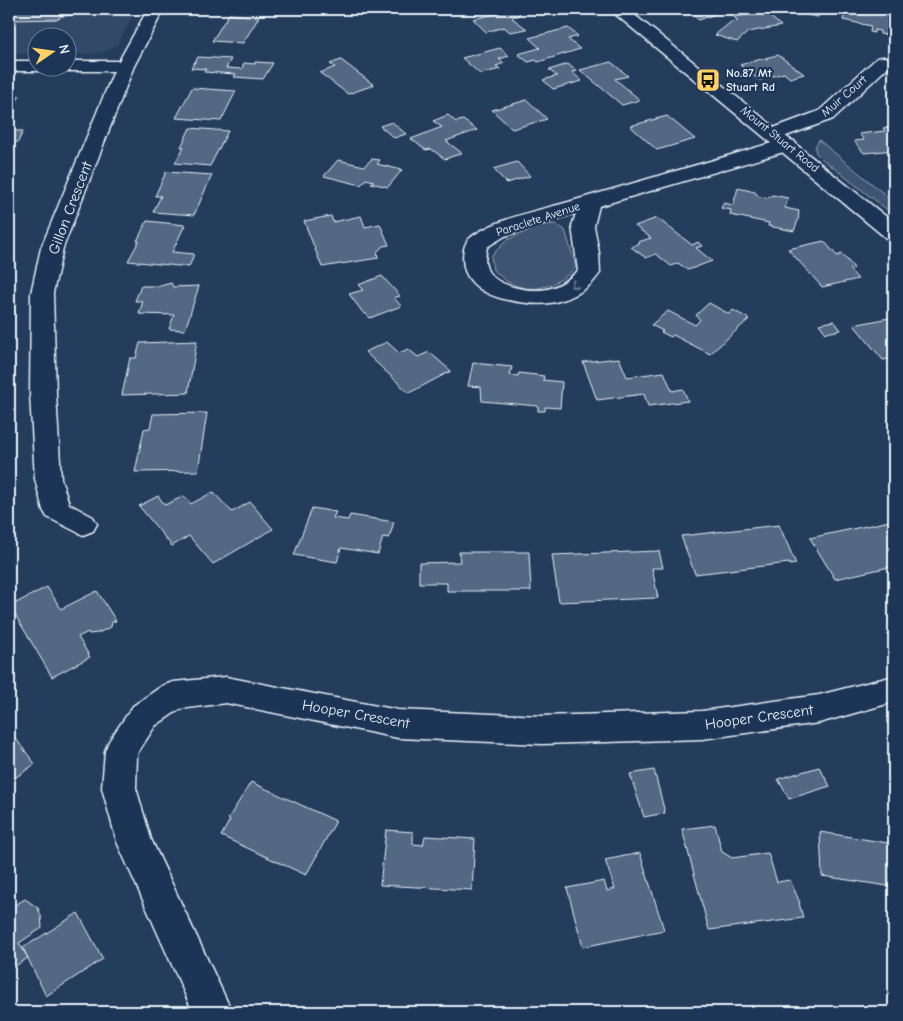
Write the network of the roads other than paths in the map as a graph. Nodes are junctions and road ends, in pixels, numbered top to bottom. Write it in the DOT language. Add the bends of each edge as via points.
graph roads {
  1 [pos="156,9"];
  2 [pos="618,9"];
  3 [pos="883,62"];
  4 [pos="9,66"];
  5 [pos="28,66"];
  6 [pos="78,66"];
  7 [pos="125,66"];
  8 [pos="781,140"];
  9 [pos="589,203"];
  10 [pos="894,233"];
  11 [pos="83,524"];
  12 [pos="894,688"];
  13 [pos="213,1012"];
  1 -- 7 [label="street, Gillon Crescent"];
  2 -- 8 [label="street, Mount Stuart Road"];
  3 -- 8 [label="street, Muir Court" via="826,115"];
  4 -- 5 [label="street"];
  6 -- 7 [label="street"];
  7 -- 11 [label="street, Gillon Crescent" via="52,248 42,293 48,479 56,510"];
  8 -- 9 [label="street, Paraclete Avenue"];
  8 -- 10 [label="street, Mount Stuart Road"];
  9 -- 9 [label="street, Paraclete Avenue, one-way" via="583,226 589,273 572,288 549,296 514,294 484,283 474,268 477,244 496,231"];
  12 -- 13 [label="street, Hooper Crescent" via="819,709 702,725 542,730 398,724 226,690 173,696 144,716 121,751 119,788 134,842"];
}
